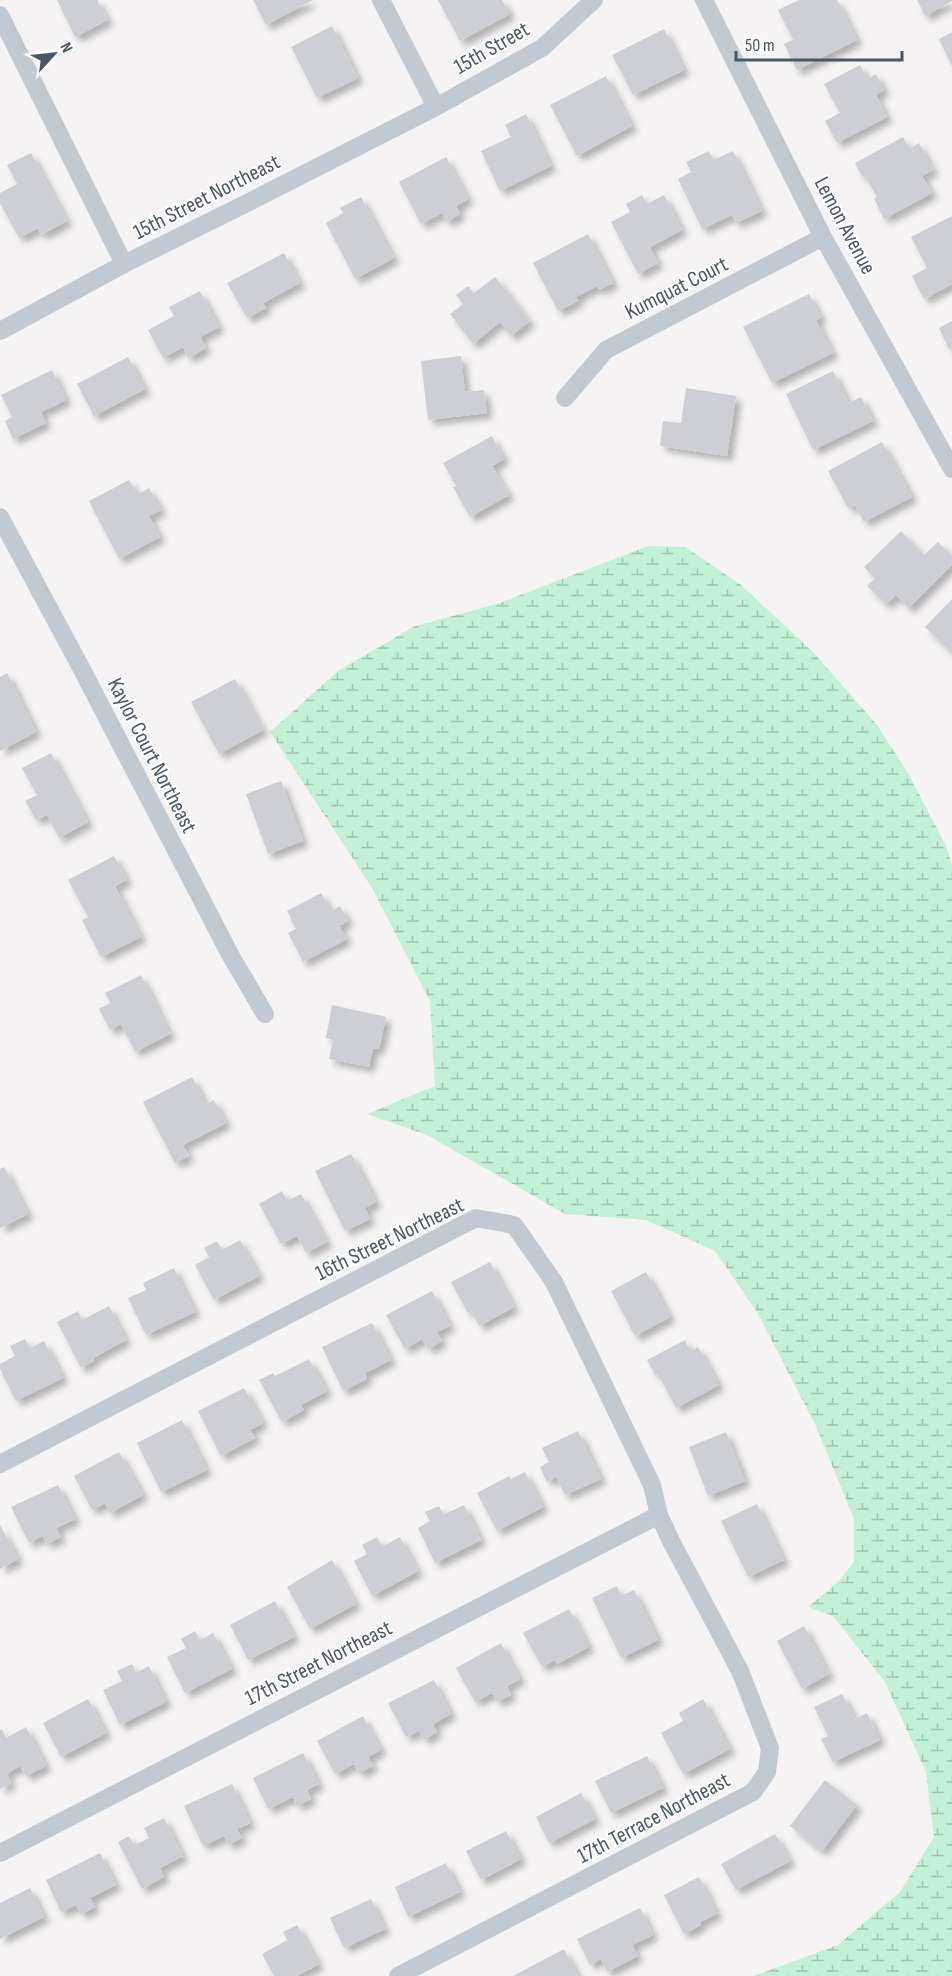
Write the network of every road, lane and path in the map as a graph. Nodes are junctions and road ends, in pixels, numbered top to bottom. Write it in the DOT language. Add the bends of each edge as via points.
graph roads {
  1 [pos="381,0"];
  2 [pos="594,0"];
  3 [pos="704,0"];
  4 [pos="0,15"];
  5 [pos="435,107"];
  6 [pos="823,237"];
  7 [pos="124,264"];
  8 [pos="0,331"];
  9 [pos="566,398"];
  10 [pos="952,469"];
  11 [pos="0,517"];
  12 [pos="265,1014"];
  13 [pos="0,1464"];
  14 [pos="659,1515"];
  15 [pos="0,1853"];
  16 [pos="398,1976"];
  1 -- 5 [label="street"];
  2 -- 5 [label="street, 15th Street" via="542,48"];
  3 -- 6 [label="street, Lemon Avenue"];
  4 -- 7 [label="street"];
  5 -- 7 [label="street, 15th Street Northeast"];
  6 -- 9 [label="street, Kumquat Court" via="606,350"];
  6 -- 10 [label="street, Lemon Avenue"];
  7 -- 8 [label="street, 15th Street Northeast"];
  11 -- 12 [label="street, Kaylor Court Northeast"];
  13 -- 14 [label="street, 16th Street Northeast" via="476,1218 514,1225 554,1282 652,1485"];
  14 -- 15 [label="street, 17th Street Northeast"];
  14 -- 16 [label="street, 17th Terrace Northeast" via="740,1671 770,1748 767,1772 745,1797"];
}
